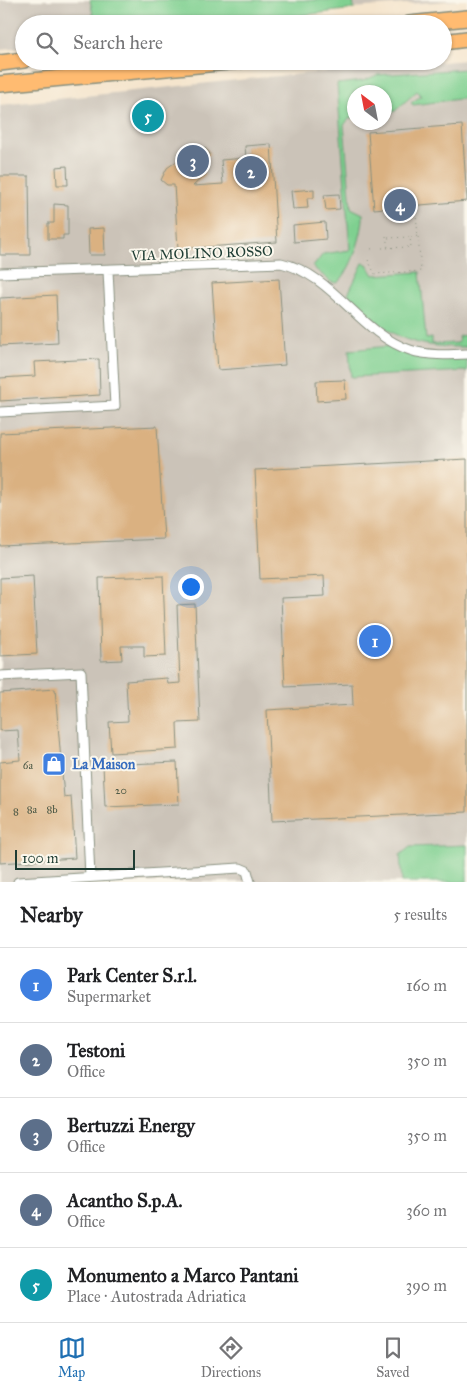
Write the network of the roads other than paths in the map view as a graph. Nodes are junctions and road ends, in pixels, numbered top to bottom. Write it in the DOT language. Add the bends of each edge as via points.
graph roads {
  1 [pos="467,18"];
  2 [pos="452,20"];
  3 [pos="467,39"];
  4 [pos="452,41"];
  5 [pos="15,61"];
  6 [pos="0,63"];
  7 [pos="145,70"];
  8 [pos="0,84"];
  9 [pos="108,271"];
  10 [pos="0,274"];
  11 [pos="467,354"];
  12 [pos="0,412"];
  13 [pos="0,676"];
  14 [pos="90,877"];
  15 [pos="18,882"];
  16 [pos="250,882"];
  1 -- 2 [label="highway"];
  3 -- 4 [label="highway"];
  5 -- 6 [label="highway"];
  7 -- 8 [label="highway"];
  9 -- 10 [label="street, VIA MOLINO ROSSO"];
  9 -- 11 [label="street, VIA MOLINO ROSSO" via="266,262 292,266 322,284 394,344 428,354"];
  9 -- 12 [label="street" via="115,406"];
  13 -- 14 [label="street" via="81,672"];
  14 -- 15 [label="street"];
  14 -- 16 [label="street" via="240,868 247,871"];
}
